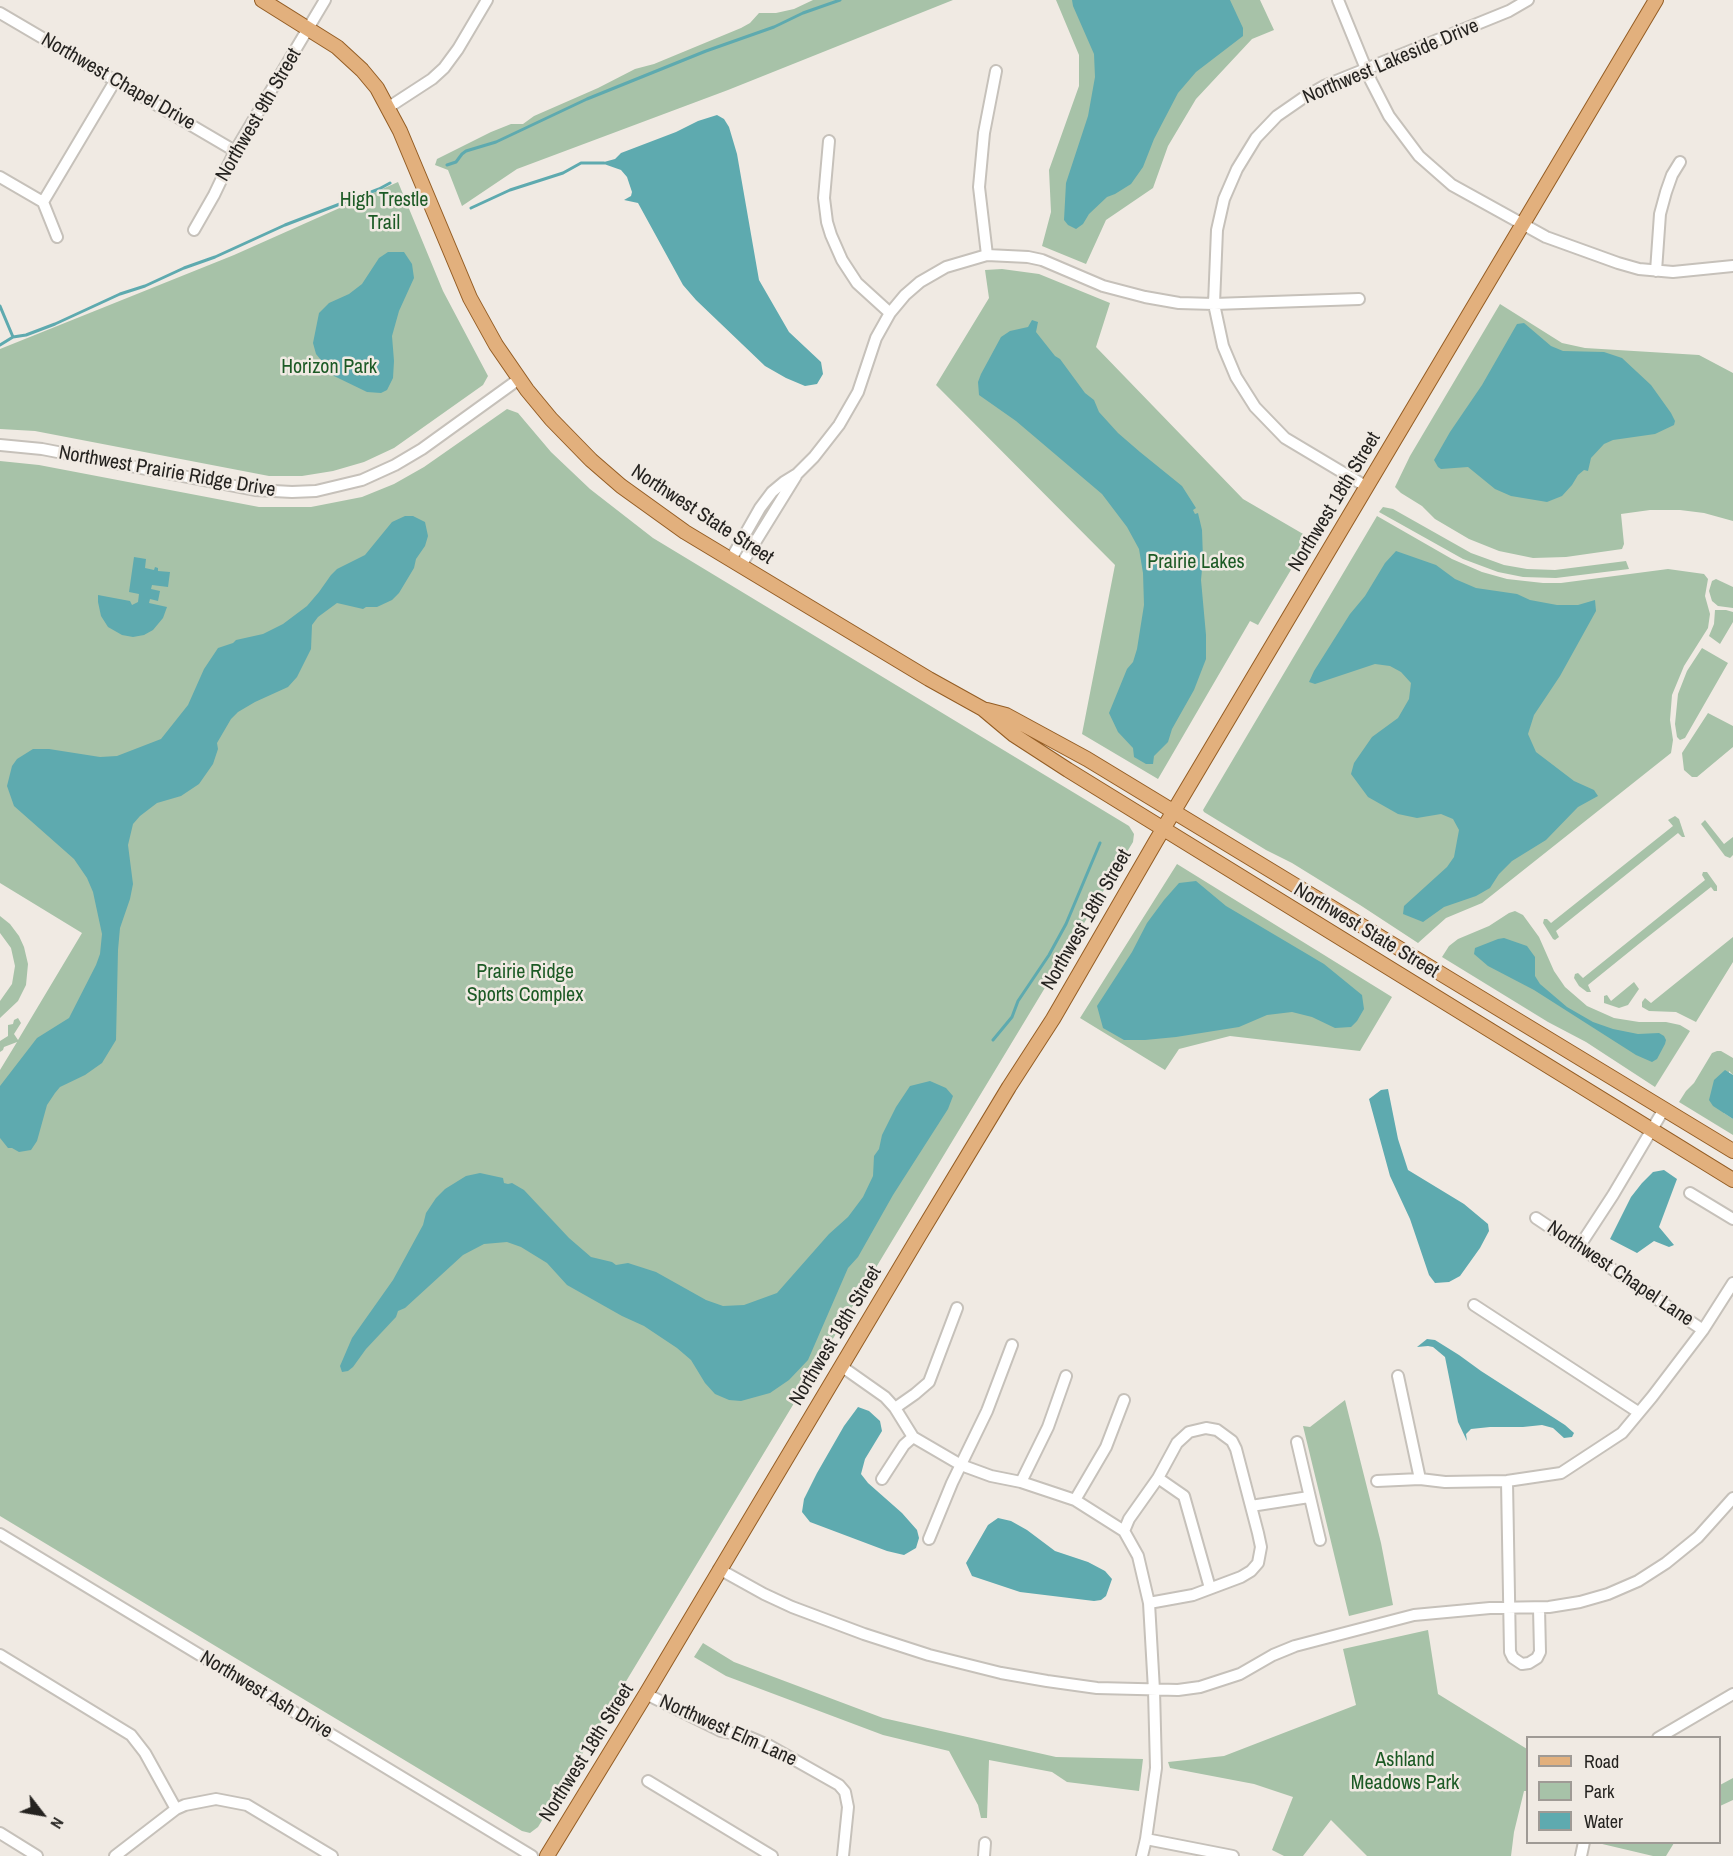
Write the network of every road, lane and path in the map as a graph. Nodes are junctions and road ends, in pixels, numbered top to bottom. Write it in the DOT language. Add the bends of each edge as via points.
graph roads {
  1 [pos="262,0"];
  2 [pos="325,0"];
  3 [pos="487,0"];
  4 [pos="1338,0"];
  5 [pos="1528,0"];
  6 [pos="1656,0"];
  7 [pos="0,13"];
  8 [pos="309,28"];
  9 [pos="1367,69"];
  10 [pos="996,71"];
  11 [pos="116,81"];
  12 [pos="389,107"];
  13 [pos="829,141"];
  14 [pos="235,151"];
  15 [pos="1680,162"];
  16 [pos="0,177"];
  17 [pos="43,202"];
  18 [pos="1522,224"];
  19 [pos="194,230"];
  20 [pos="57,237"];
  21 [pos="987,255"];
  22 [pos="1733,266"];
  23 [pos="1656,271"];
  24 [pos="1359,299"];
  25 [pos="1214,304"];
  26 [pos="890,313"];
  27 [pos="519,378"];
  28 [pos="0,445"];
  29 [pos="1367,487"];
  30 [pos="736,562"];
  31 [pos="983,709"];
  32 [pos="1174,811"];
  33 [pos="1164,829"];
  34 [pos="1664,1109"];
  35 [pos="1653,1130"];
  36 [pos="1733,1151"];
  37 [pos="1733,1180"];
  38 [pos="1690,1193"];
  39 [pos="1536,1218"];
  40 [pos="1733,1219"];
  41 [pos="1579,1247"];
  42 [pos="1733,1283"];
  43 [pos="1474,1305"];
  44 [pos="957,1308"];
  45 [pos="1703,1330"];
  46 [pos="1012,1344"];
  47 [pos="841,1366"];
  48 [pos="1066,1376"];
  49 [pos="1398,1376"];
  50 [pos="1124,1400"];
  51 [pos="895,1408"];
  52 [pos="1638,1412"];
  53 [pos="913,1437"];
  54 [pos="1297,1442"];
  55 [pos="961,1465"];
  56 [pos="1158,1478"];
  57 [pos="882,1479"];
  58 [pos="1420,1479"];
  59 [pos="1507,1480"];
  60 [pos="1377,1481"];
  61 [pos="1021,1482"];
  62 [pos="1309,1497"];
  63 [pos="1733,1498"];
  64 [pos="1075,1500"];
  65 [pos="1251,1506"];
  66 [pos="1124,1531"];
  67 [pos="0,1534"];
  68 [pos="929,1539"];
  69 [pos="1320,1540"];
  70 [pos="719,1569"];
  71 [pos="1210,1588"];
  72 [pos="1149,1604"];
  73 [pos="1510,1608"];
  74 [pos="1539,1608"];
  75 [pos="0,1655"];
  76 [pos="1154,1690"];
  77 [pos="646,1694"];
  78 [pos="1733,1694"];
  79 [pos="1660,1736"];
  80 [pos="648,1781"];
  81 [pos="176,1809"];
  82 [pos="0,1833"];
  83 [pos="1146,1839"];
  84 [pos="985,1843"];
  85 [pos="37,1856"];
  86 [pos="115,1856"];
  87 [pos="332,1856"];
  88 [pos="532,1856"];
  89 [pos="547,1856"];
  90 [pos="772,1856"];
  91 [pos="843,1856"];
  92 [pos="984,1856"];
  93 [pos="1142,1856"];
  94 [pos="1233,1856"];
  1 -- 8 [label="main road, Northwest State Street"];
  2 -- 8 [label="street, Northwest 9th Street"];
  3 -- 12 [label="street" via="444,68"];
  4 -- 9 [label="street"];
  5 -- 9 [label="street, Northwest Lakeside Drive" via="1503,14"];
  6 -- 18 [label="main road, Northwest 18th Street"];
  7 -- 11 [label="street, Northwest Chapel Drive"];
  8 -- 12 [label="main road, Northwest State Street" via="362,70"];
  8 -- 14 [label="street, Northwest 9th Street"];
  9 -- 18 [label="street" via="1389,116 1419,156 1452,185"];
  9 -- 25 [label="street, Northwest Lakeside Drive" via="1324,86 1285,110 1246,153 1220,215"];
  10 -- 21 [label="street" via="979,187"];
  11 -- 14 [label="street, Northwest Chapel Drive"];
  11 -- 17 [label="street"];
  12 -- 27 [label="main road, Northwest State Street" via="470,298"];
  13 -- 26 [label="street" via="824,198 831,235 857,283"];
  14 -- 19 [label="street, Northwest 9th Street"];
  15 -- 23 [label="street" via="1660,214"];
  16 -- 17 [label="street"];
  17 -- 20 [label="street"];
  18 -- 23 [label="street" via="1588,254"];
  18 -- 29 [label="main road, Northwest 18th Street"];
  21 -- 25 [label="street" via="1042,260 1103,286 1145,297"];
  21 -- 26 [label="street" via="932,274 909,291"];
  22 -- 23 [label="street"];
  24 -- 25 [label="street"];
  25 -- 29 [label="street, Northwest Lakeside Drive" via="1227,360 1255,407 1284,438"];
  26 -- 30 [label="street" via="848,410 828,441 760,508"];
  27 -- 28 [label="street, Northwest Prairie Ridge Drive" via="395,465 362,480 316,491 255,490 42,449"];
  27 -- 30 [label="main road, Northwest State Street" via="564,433 607,474 661,516"];
  29 -- 32 [label="main road, Northwest 18th Street"];
  30 -- 31 [label="main road, Northwest State Street"];
  31 -- 32 [label="main road, Northwest State Street" via="1006,715"];
  31 -- 33 [label="main road, Northwest State Street" via="1014,735"];
  32 -- 33 [label="main road, Northwest 18th Street"];
  32 -- 34 [label="main road, Northwest State Street"];
  33 -- 35 [label="main road, Northwest State Street"];
  33 -- 47 [label="main road, Northwest 18th Street"];
  34 -- 35 [label="street"];
  34 -- 36 [label="main road, Northwest State Street"];
  35 -- 37 [label="main road, Northwest State Street"];
  35 -- 41 [label="street"];
  38 -- 40 [label="street"];
  39 -- 41 [label="street, Northwest Chapel Lane"];
  41 -- 45 [label="street, Northwest Chapel Lane"];
  42 -- 45 [label="street"];
  43 -- 52 [label="street"];
  44 -- 51 [label="street" via="929,1382"];
  45 -- 52 [label="street"];
  46 -- 55 [label="street"];
  47 -- 51 [label="street"];
  47 -- 70 [label="main road, Northwest 18th Street"];
  48 -- 61 [label="street" via="1048,1427"];
  49 -- 58 [label="street"];
  50 -- 64 [label="street" via="1106,1447"];
  51 -- 53 [label="street"];
  52 -- 59 [label="street" via="1622,1433 1562,1473"];
  53 -- 55 [label="street"];
  53 -- 57 [label="street"];
  54 -- 62 [label="street"];
  55 -- 61 [label="street"];
  55 -- 68 [label="street"];
  56 -- 65 [label="street" via="1177,1443 1188,1432 1217,1430 1236,1449"];
  56 -- 66 [label="street"];
  56 -- 71 [label="street" via="1185,1496"];
  58 -- 59 [label="street"];
  58 -- 60 [label="street"];
  59 -- 73 [label="street"];
  61 -- 64 [label="street"];
  62 -- 65 [label="street"];
  62 -- 69 [label="street"];
  63 -- 74 [label="street" via="1698,1538 1638,1581 1580,1602"];
  64 -- 66 [label="street"];
  65 -- 71 [label="street" via="1260,1548 1258,1563 1241,1577"];
  66 -- 72 [label="street" via="1138,1556"];
  67 -- 88 [label="street, Northwest Ash Drive"];
  70 -- 76 [label="street" via="792,1607 929,1655 1047,1682"];
  70 -- 77 [label="main road, Northwest 18th Street"];
  71 -- 72 [label="street"];
  72 -- 76 [label="street"];
  73 -- 74 [label="street"];
  73 -- 74 [label="street" via="1510,1652 1522,1664 1537,1658 1540,1652"];
  73 -- 76 [label="street" via="1414,1615 1296,1646 1210,1684"];
  75 -- 81 [label="street" via="131,1735"];
  76 -- 83 [label="street" via="1156,1768"];
  77 -- 89 [label="main road, Northwest 18th Street"];
  77 -- 91 [label="street, Northwest Elm Lane" via="721,1731 770,1746 832,1780 848,1799"];
  78 -- 79 [label="street"];
  80 -- 90 [label="street"];
  81 -- 86 [label="street"];
  81 -- 87 [label="street" via="207,1800 238,1802"];
  82 -- 85 [label="street"];
  83 -- 93 [label="street"];
  83 -- 94 [label="street"];
  84 -- 92 [label="street"];
}
